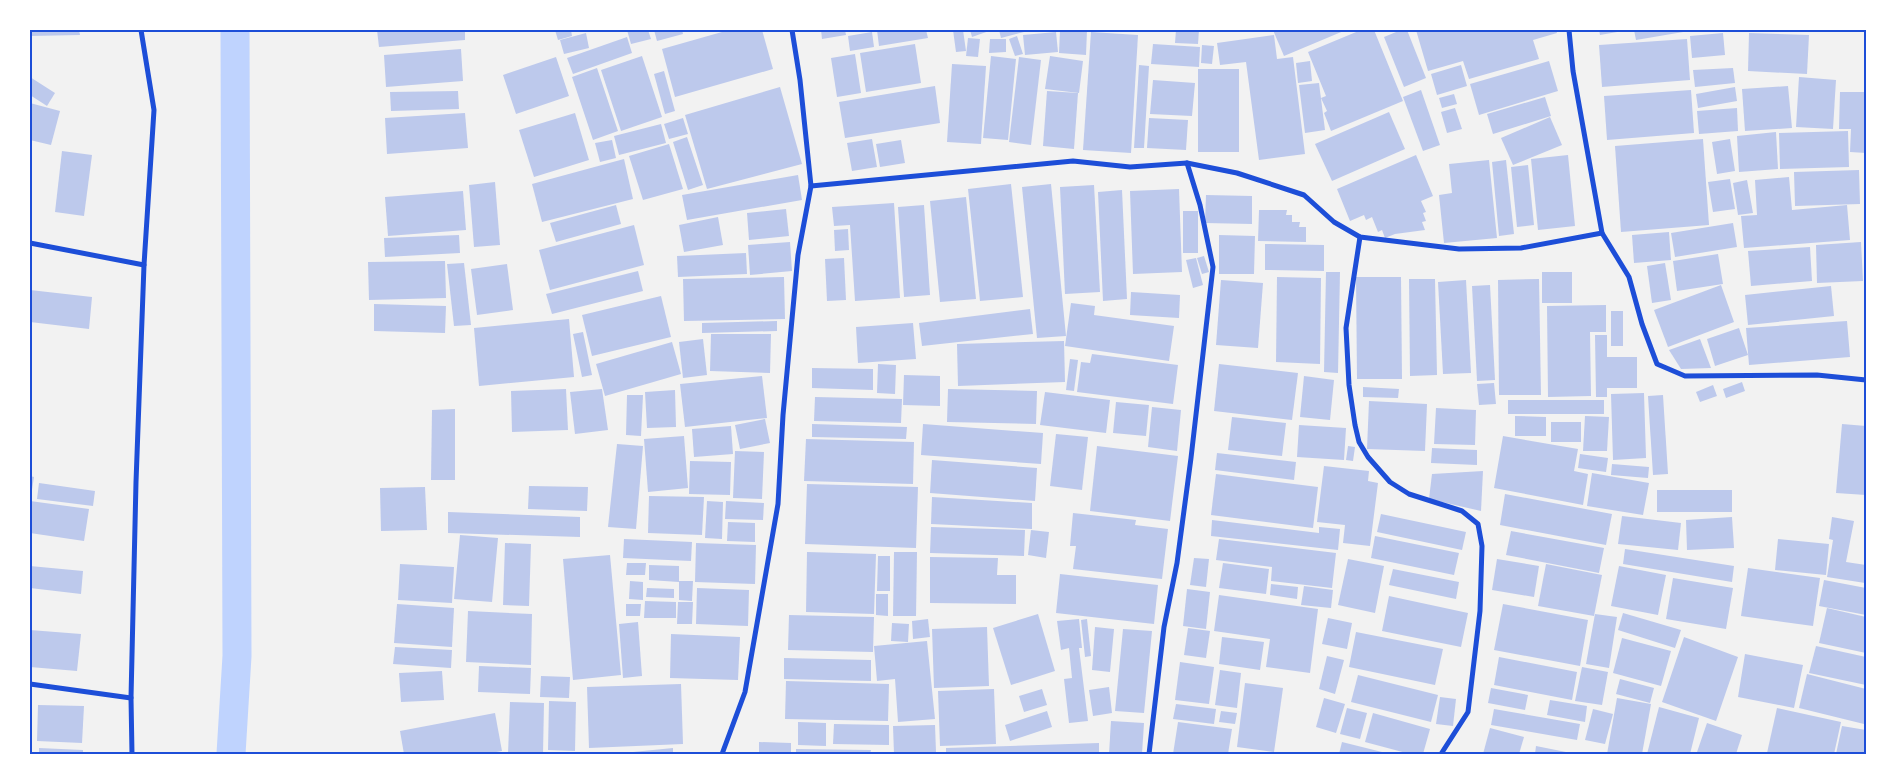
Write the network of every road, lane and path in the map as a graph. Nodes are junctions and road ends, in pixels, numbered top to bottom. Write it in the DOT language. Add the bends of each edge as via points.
graph roads {
  1 [pos="141,30"];
  2 [pos="792,30"];
  3 [pos="1569,30"];
  4 [pos="1187,164"];
  5 [pos="811,186"];
  6 [pos="1602,233"];
  7 [pos="1360,237"];
  8 [pos="30,243"];
  9 [pos="144,265"];
  10 [pos="1866,380"];
  11 [pos="30,684"];
  12 [pos="131,698"];
  13 [pos="132,754"];
  14 [pos="722,754"];
  15 [pos="1149,754"];
  16 [pos="1441,754"];
  1 -- 9 [label="street" via="154,110"];
  2 -- 5 [label="street"];
  3 -- 6 [label="street" via="1573,71"];
  4 -- 5 [label="street" via="1130,167 1073,161"];
  4 -- 7 [label="street" via="1237,173 1304,195 1334,222"];
  4 -- 15 [label="street" via="1214,268"];
  5 -- 14 [label="street" via="798,255 778,504 745,692"];
  6 -- 7 [label="street" via="1521,248 1468,249"];
  6 -- 10 [label="street" via="1629,278 1658,364 1685,376 1817,375"];
  7 -- 16 [label="street" via="1346,328 1349,385 1359,442 1390,482 1409,494 1462,512 1478,524 1482,546 1480,611 1468,712"];
  8 -- 9 [label="street"];
  9 -- 12 [label="street"];
  11 -- 12 [label="street"];
  12 -- 13 [label="street"];
}
